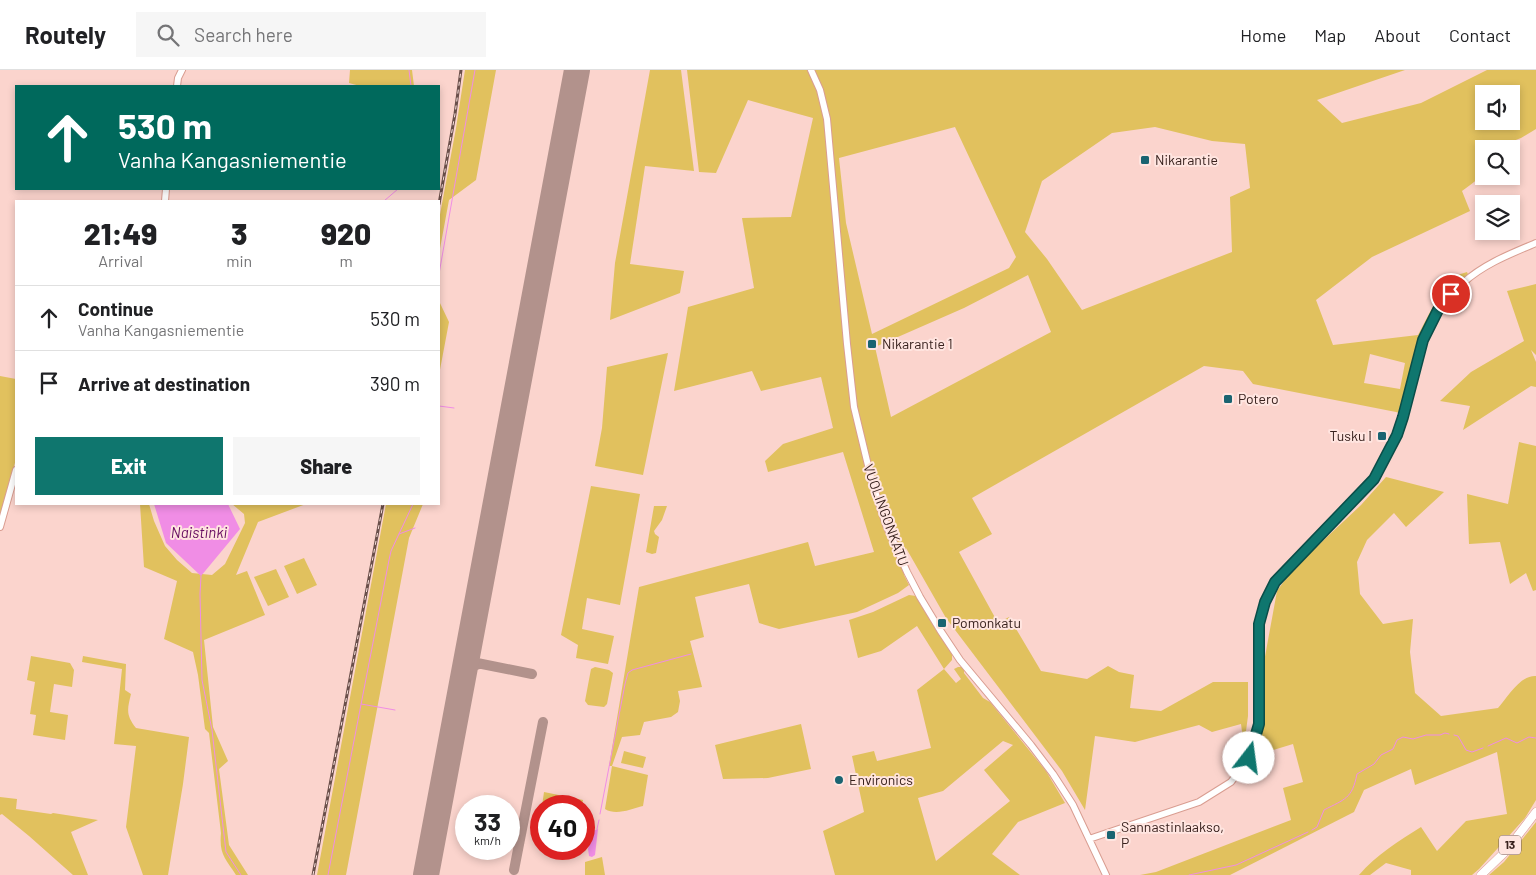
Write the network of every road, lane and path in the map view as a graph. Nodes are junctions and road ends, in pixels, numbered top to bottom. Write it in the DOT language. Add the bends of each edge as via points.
graph roads {
  1 [pos="182,70"];
  2 [pos="811,70"];
  3 [pos="178,85"];
  4 [pos="1536,243"];
  5 [pos="15,474"];
  6 [pos="0,527"];
  7 [pos="1536,812"];
  8 [pos="1089,839"];
  9 [pos="1106,875"];
  10 [pos="1481,875"];
  1 -- 3 [label="street"];
  2 -- 8 [label="street, VUOLINGONKATU" via="827,119 854,407 881,509 907,572 940,630 1052,774 1073,805"];
  4 -- 8 [label="street" via="1481,269 1462,283 1438,310 1423,340 1397,435 1374,479 1275,582 1259,624 1259,724 1249,758 1231,782 1199,802"];
  5 -- 6 [label="street"];
  7 -- 10 [label="highway, 13" via="1506,851"];
  8 -- 9 [label="street, VUOLINGONKATU"];
}
